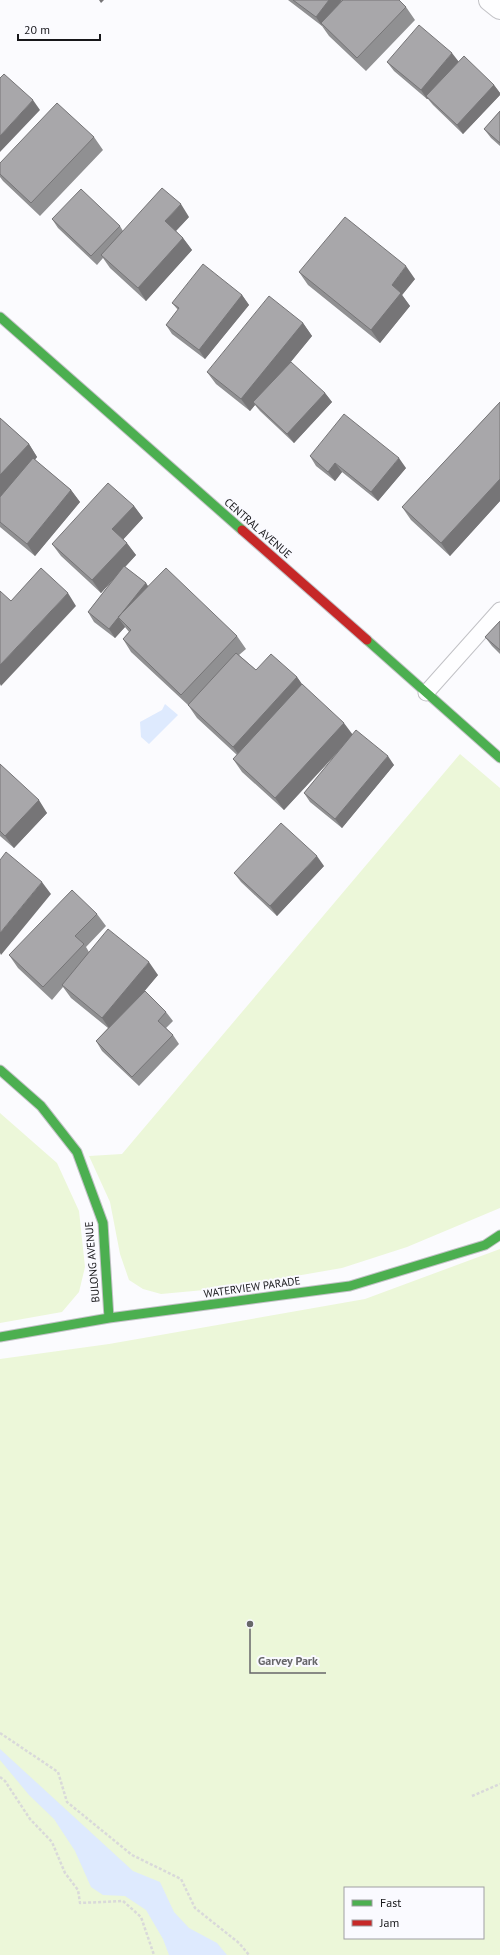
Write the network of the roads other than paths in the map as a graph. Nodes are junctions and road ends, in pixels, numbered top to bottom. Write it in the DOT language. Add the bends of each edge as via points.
graph roads {
  1 [pos="490,0"];
  2 [pos="500,8"];
  3 [pos="0,316"];
  4 [pos="500,610"];
  5 [pos="426,693"];
  6 [pos="500,758"];
  7 [pos="0,1070"];
  8 [pos="500,1235"];
  9 [pos="109,1318"];
  10 [pos="0,1337"];
  1 -- 2 [label="street"];
  3 -- 5 [label="street, CENTRAL AVENUE"];
  4 -- 5 [label="lane"];
  5 -- 6 [label="street, CENTRAL AVENUE"];
  7 -- 9 [label="street, BULONG AVENUE" via="42,1106 77,1152 103,1223"];
  8 -- 9 [label="street, WATERVIEW PARADE" via="485,1245 350,1286"];
  9 -- 10 [label="street, WATERVIEW PARADE"];
}
